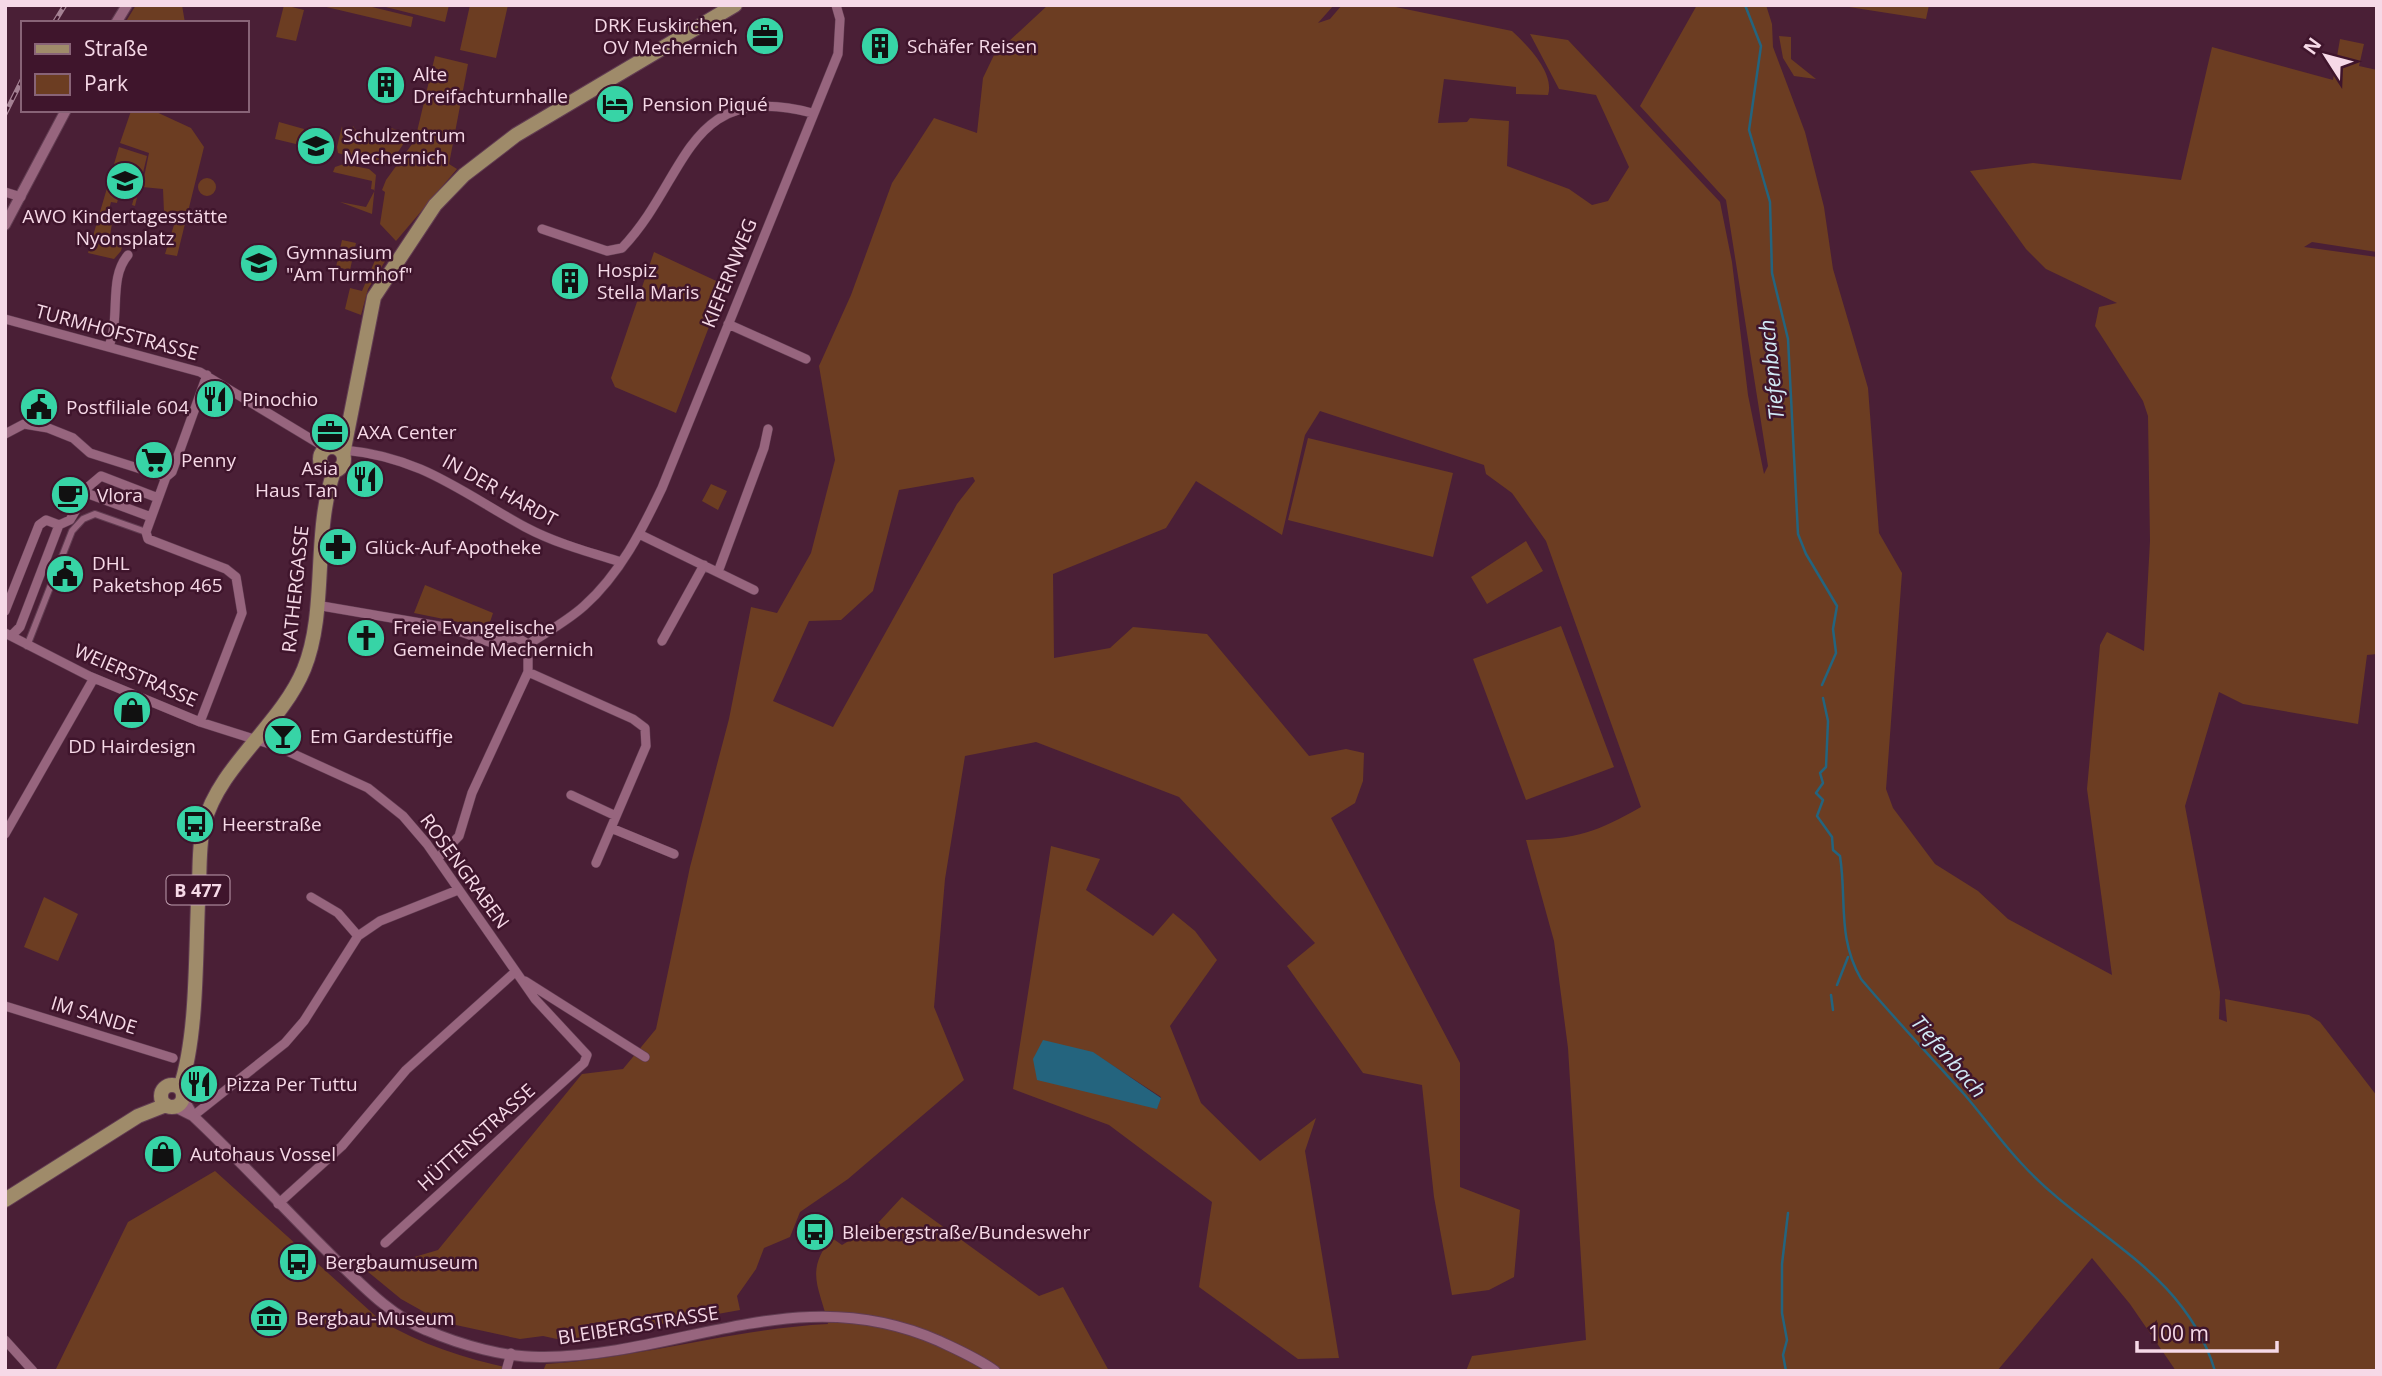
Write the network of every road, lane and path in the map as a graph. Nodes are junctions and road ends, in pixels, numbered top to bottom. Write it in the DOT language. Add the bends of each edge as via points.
graph roads {
  1 [pos="127,5"];
  2 [pos="735,5"];
  3 [pos="836,5"];
  4 [pos="117,21"];
  5 [pos="65,112"];
  6 [pos="812,113"];
  7 [pos="5,192"];
  8 [pos="20,197"];
  9 [pos="5,225"];
  10 [pos="542,229"];
  11 [pos="128,255"];
  12 [pos="5,319"];
  13 [pos="728,324"];
  14 [pos="109,346"];
  15 [pos="806,359"];
  16 [pos="207,375"];
  17 [pos="768,429"];
  18 [pos="5,434"];
  19 [pos="337,450"];
  20 [pos="329,469"];
  21 [pos="166,477"];
  22 [pos="86,493"];
  23 [pos="158,498"];
  24 [pos="151,517"];
  25 [pos="59,525"];
  26 [pos="640,535"];
  27 [pos="147,536"];
  28 [pos="621,562"];
  29 [pos="704,565"];
  30 [pos="718,572"];
  31 [pos="754,590"];
  32 [pos="316,605"];
  33 [pos="5,611"];
  34 [pos="8,635"];
  35 [pos="662,641"];
  36 [pos="528,644"];
  37 [pos="27,646"];
  38 [pos="528,672"];
  39 [pos="94,678"];
  40 [pos="200,722"];
  41 [pos="257,741"];
  42 [pos="571,795"];
  43 [pos="616,816"];
  44 [pos="611,828"];
  45 [pos="5,834"];
  46 [pos="674,854"];
  47 [pos="438,858"];
  48 [pos="596,863"];
  49 [pos="458,890"];
  50 [pos="310,897"];
  51 [pos="358,936"];
  52 [pos="518,976"];
  53 [pos="5,1006"];
  54 [pos="586,1055"];
  55 [pos="645,1057"];
  56 [pos="173,1058"];
  57 [pos="172,1096"];
  58 [pos="193,1116"];
  59 [pos="5,1200"];
  60 [pos="278,1204"];
  61 [pos="385,1243"];
  62 [pos="6,1341"];
  63 [pos="511,1353"];
  64 [pos="33,1371"];
  65 [pos="506,1371"];
  66 [pos="995,1371"];
  1 -- 4 [label="street"];
  2 -- 19 [label="main road, B 477" via="516,135 448,191 419,226 374,297 351,411"];
  3 -- 6 [label="street, KIEFERNWEG" via="838,54"];
  5 -- 8 [label="street"];
  6 -- 10 [label="street" via="760,104 717,118 698,137 622,248 607,251"];
  6 -- 13 [label="street, KIEFERNWEG"];
  7 -- 8 [label="street"];
  8 -- 9 [label="street"];
  11 -- 14 [label="street" via="119,265 116,327"];
  12 -- 14 [label="street, TURMHOFSTRASSE"];
  13 -- 15 [label="street"];
  13 -- 26 [label="street, KIEFERNWEG"];
  14 -- 16 [label="street, TURMHOFSTRASSE"];
  16 -- 19 [label="street, TURMHOFSTRASSE"];
  16 -- 21 [label="street" via="172,472"];
  17 -- 30 [label="street"];
  18 -- 21 [label="street" via="24,424 48,428 73,438 90,453"];
  19 -- 20 [label="main road, B 477" via="343,463"];
  19 -- 20 [label="main road, B 477" via="320,459"];
  19 -- 28 [label="street, IN DER HARDT" via="423,468 531,530"];
  20 -- 32 [label="main road, RATHERGASSE / B 477"];
  21 -- 23 [label="street"];
  22 -- 23 [label="street" via="90,482 101,476"];
  22 -- 24 [label="street"];
  22 -- 25 [label="street" via="70,520"];
  23 -- 24 [label="street"];
  24 -- 27 [label="street"];
  25 -- 33 [label="street" via="46,520 39,525"];
  25 -- 34 [label="street" via="20,627"];
  26 -- 28 [label="street, KIEFERNWEG"];
  26 -- 29 [label="street"];
  27 -- 37 [label="street" via="95,514 83,519 72,531"];
  27 -- 40 [label="street" via="236,577 242,613"];
  28 -- 36 [label="street" via="583,607"];
  29 -- 30 [label="street"];
  29 -- 35 [label="street"];
  30 -- 31 [label="street"];
  32 -- 36 [label="street" via="450,628 517,652"];
  32 -- 41 [label="main road, RATHERGASSE / B 477" via="312,647 304,670 288,701"];
  34 -- 37 [label="street, WEIERSTRASSE"];
  36 -- 38 [label="street"];
  37 -- 39 [label="street, WEIERSTRASSE"];
  38 -- 43 [label="street" via="645,728 646,746"];
  38 -- 47 [label="street" via="472,793 459,836"];
  39 -- 40 [label="street, WEIERSTRASSE"];
  39 -- 45 [label="street"];
  40 -- 41 [label="street, WEIERSTRASSE"];
  41 -- 47 [label="street, ROSENGRABEN" via="368,788 403,816"];
  41 -- 57 [label="main road, B 477" via="221,789 203,825 188,1055"];
  42 -- 43 [label="street"];
  43 -- 44 [label="street"];
  44 -- 46 [label="street"];
  44 -- 48 [label="street"];
  47 -- 49 [label="street, ROSENGRABEN"];
  49 -- 51 [label="street" via="380,921"];
  49 -- 52 [label="street, ROSENGRABEN"];
  50 -- 51 [label="street" via="338,913"];
  51 -- 58 [label="street" via="304,1021 285,1042"];
  52 -- 54 [label="street, ROSENGRABEN"];
  52 -- 55 [label="street, ROSENGRABEN"];
  52 -- 60 [label="street" via="406,1070 342,1146"];
  53 -- 56 [label="street, IM SANDE"];
  54 -- 61 [label="street, HÜTTENSTRASSE" via="584,1063"];
  57 -- 58 [label="street, BLEIBERGSTRASSE"];
  57 -- 59 [label="main road"];
  58 -- 60 [label="street, BLEIBERGSTRASSE"];
  60 -- 63 [label="street, BLEIBERGSTRASSE" via="387,1306 424,1329"];
  62 -- 64 [label="street"];
  63 -- 65 [label="street"];
  63 -- 66 [label="street, BLEIBERGSTRASSE" via="542,1357 588,1354 802,1315 870,1319 909,1328"];
}
